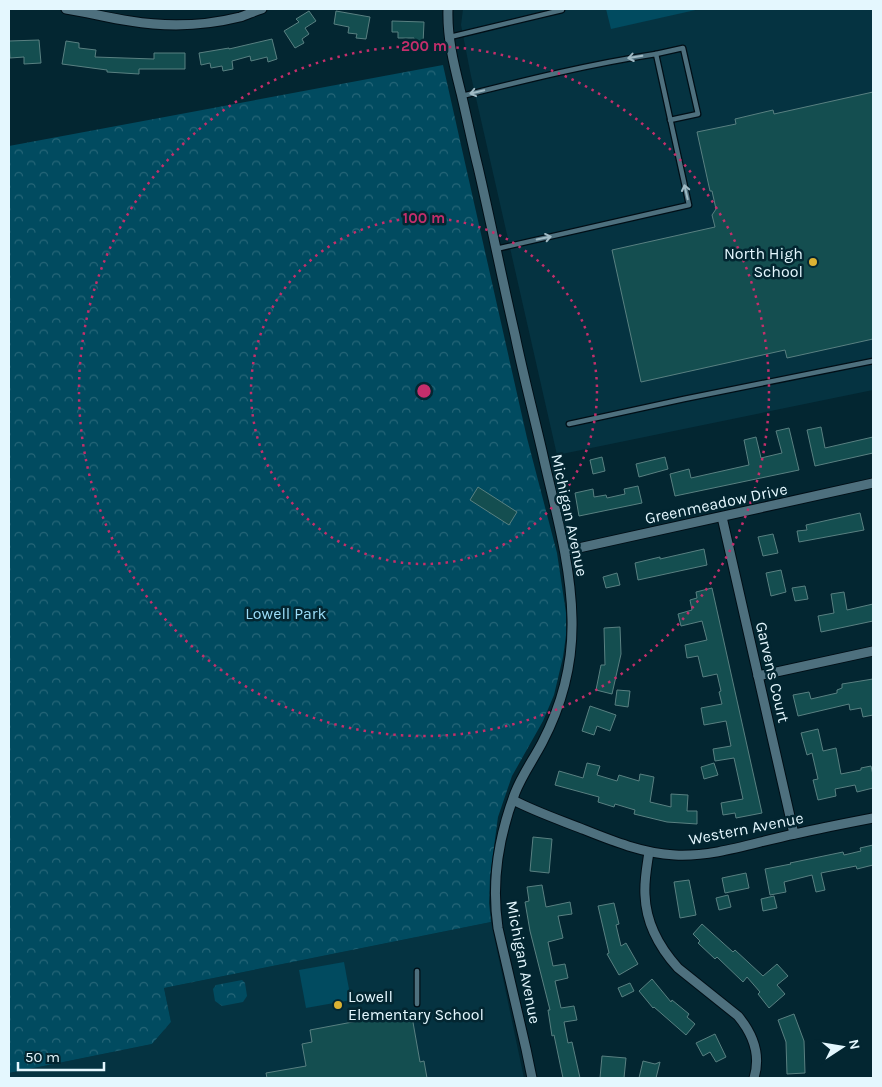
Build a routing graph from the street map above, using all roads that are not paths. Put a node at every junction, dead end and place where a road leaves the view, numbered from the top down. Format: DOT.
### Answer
graph roads {
  1 [pos="66,9"];
  2 [pos="262,9"];
  3 [pos="448,9"];
  4 [pos="562,9"];
  5 [pos="449,37"];
  6 [pos="656,54"];
  7 [pos="461,96"];
  8 [pos="670,120"];
  9 [pos="496,250"];
  10 [pos="873,361"];
  11 [pos="568,424"];
  12 [pos="873,484"];
  13 [pos="722,516"];
  14 [pos="565,551"];
  15 [pos="873,651"];
  16 [pos="758,676"];
  17 [pos="512,800"];
  18 [pos="873,818"];
  19 [pos="794,834"];
  20 [pos="649,852"];
  21 [pos="417,971"];
  22 [pos="417,1004"];
  23 [pos="532,1078"];
  24 [pos="754,1078"];
  1 -- 2 [label="street"];
  3 -- 5 [label="street, Michigan Avenue"];
  4 -- 5 [label="lane"];
  5 -- 7 [label="street, Michigan Avenue"];
  6 -- 7 [label="lane, one-way"];
  6 -- 8 [label="lane"];
  6 -- 8 [label="lane"];
  7 -- 9 [label="street, Michigan Avenue"];
  9 -- 8 [label="lane, one-way"];
  9 -- 14 [label="street, Michigan Avenue"];
  10 -- 11 [label="lane"];
  12 -- 13 [label="street, Greenmeadow Drive"];
  13 -- 14 [label="street, Greenmeadow Drive"];
  13 -- 16 [label="street, Garvens Court"];
  14 -- 17 [label="street, Michigan Avenue"];
  15 -- 16 [label="street"];
  16 -- 19 [label="street, Garvens Court"];
  17 -- 20 [label="street, Western Avenue"];
  17 -- 23 [label="street, Michigan Avenue"];
  18 -- 19 [label="street, Western Avenue"];
  19 -- 20 [label="street, Western Avenue"];
  20 -- 24 [label="street"];
  21 -- 22 [label="lane"];
}
